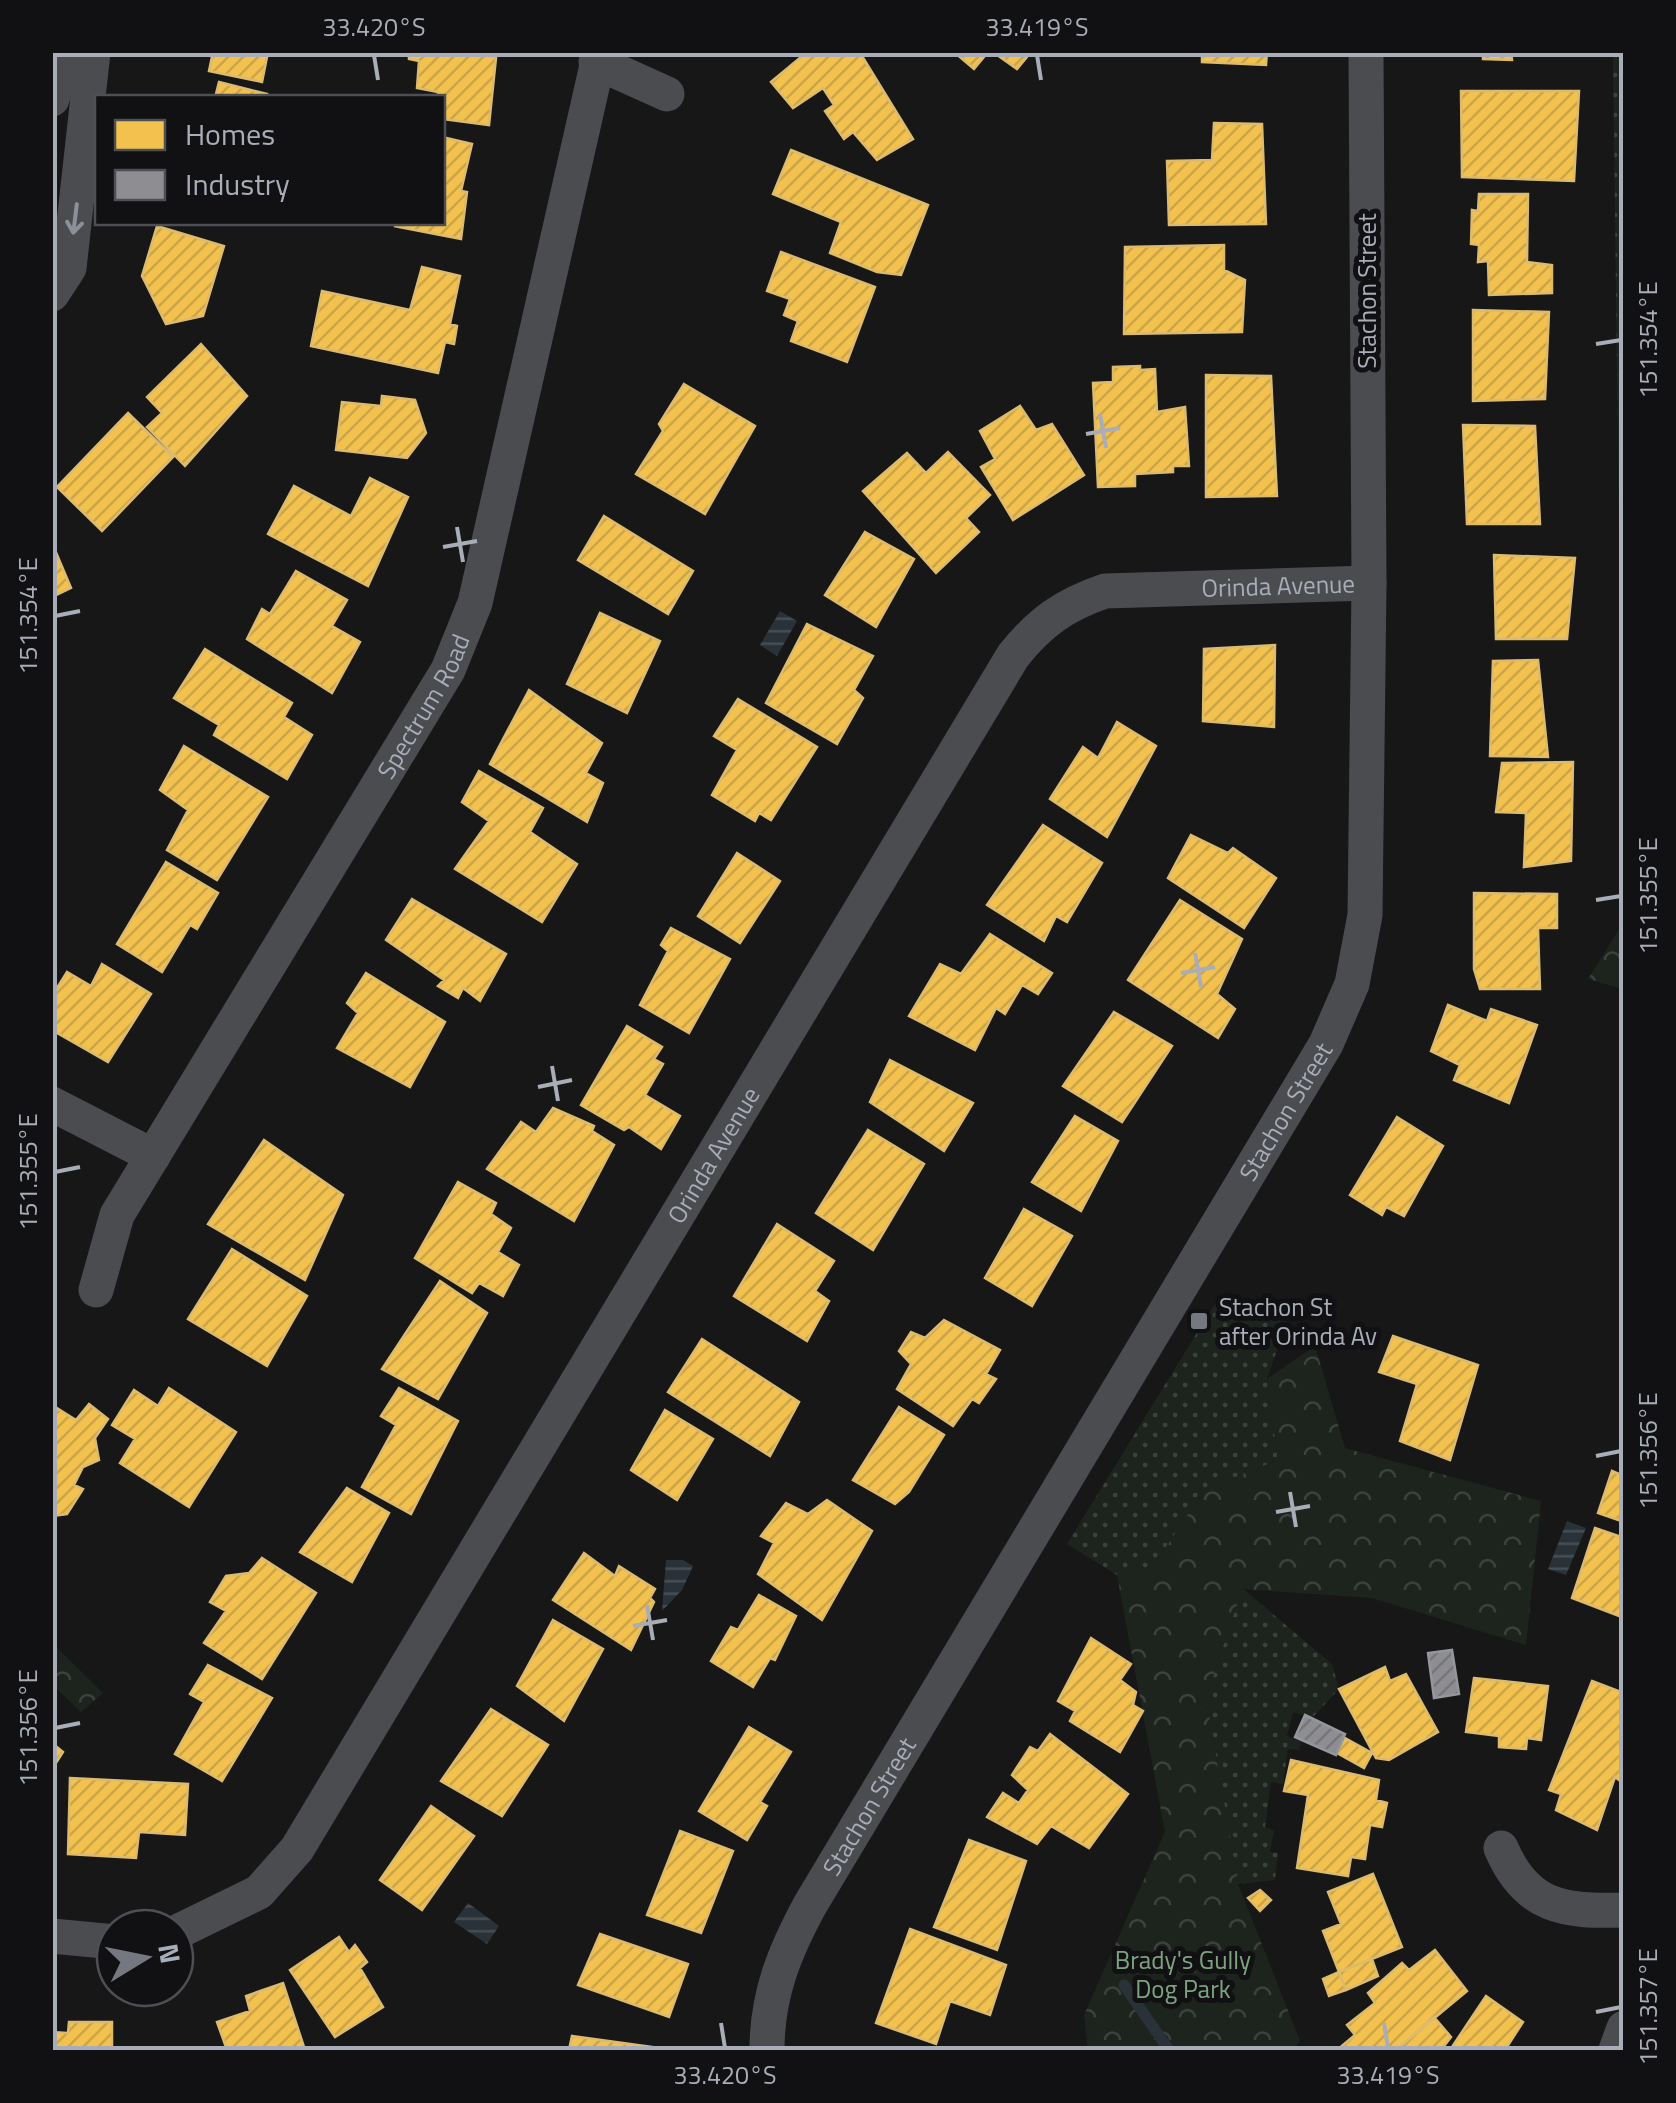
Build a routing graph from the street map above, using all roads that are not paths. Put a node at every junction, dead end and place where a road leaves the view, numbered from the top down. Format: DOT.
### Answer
graph roads {
  1 [pos="65,52"];
  2 [pos="93,52"];
  3 [pos="1366,52"];
  4 [pos="598,57"];
  5 [pos="667,94"];
  6 [pos="52,99"];
  7 [pos="52,294"];
  8 [pos="1369,583"];
  9 [pos="52,1104"];
  10 [pos="153,1156"];
  11 [pos="96,1290"];
  12 [pos="1501,1848"];
  13 [pos="1624,1910"];
  14 [pos="195,1923"];
  15 [pos="52,1936"];
  16 [pos="95,1940"];
  17 [pos="1624,2028"];
  18 [pos="766,2050"];
  19 [pos="1616,2050"];
  1 -- 6 [label="street"];
  2 -- 7 [label="street, one-way"];
  3 -- 8 [label="street, Stachon Street"];
  4 -- 5 [label="street, Spectrum Road"];
  4 -- 10 [label="street, Spectrum Road"];
  8 -- 14 [label="street, Orinda Avenue"];
  8 -- 18 [label="street, Stachon Street"];
  9 -- 10 [label="street"];
  10 -- 11 [label="street, Spectrum Road"];
  12 -- 13 [label="street"];
  15 -- 16 [label="street"];
  17 -- 19 [label="street"];
}
